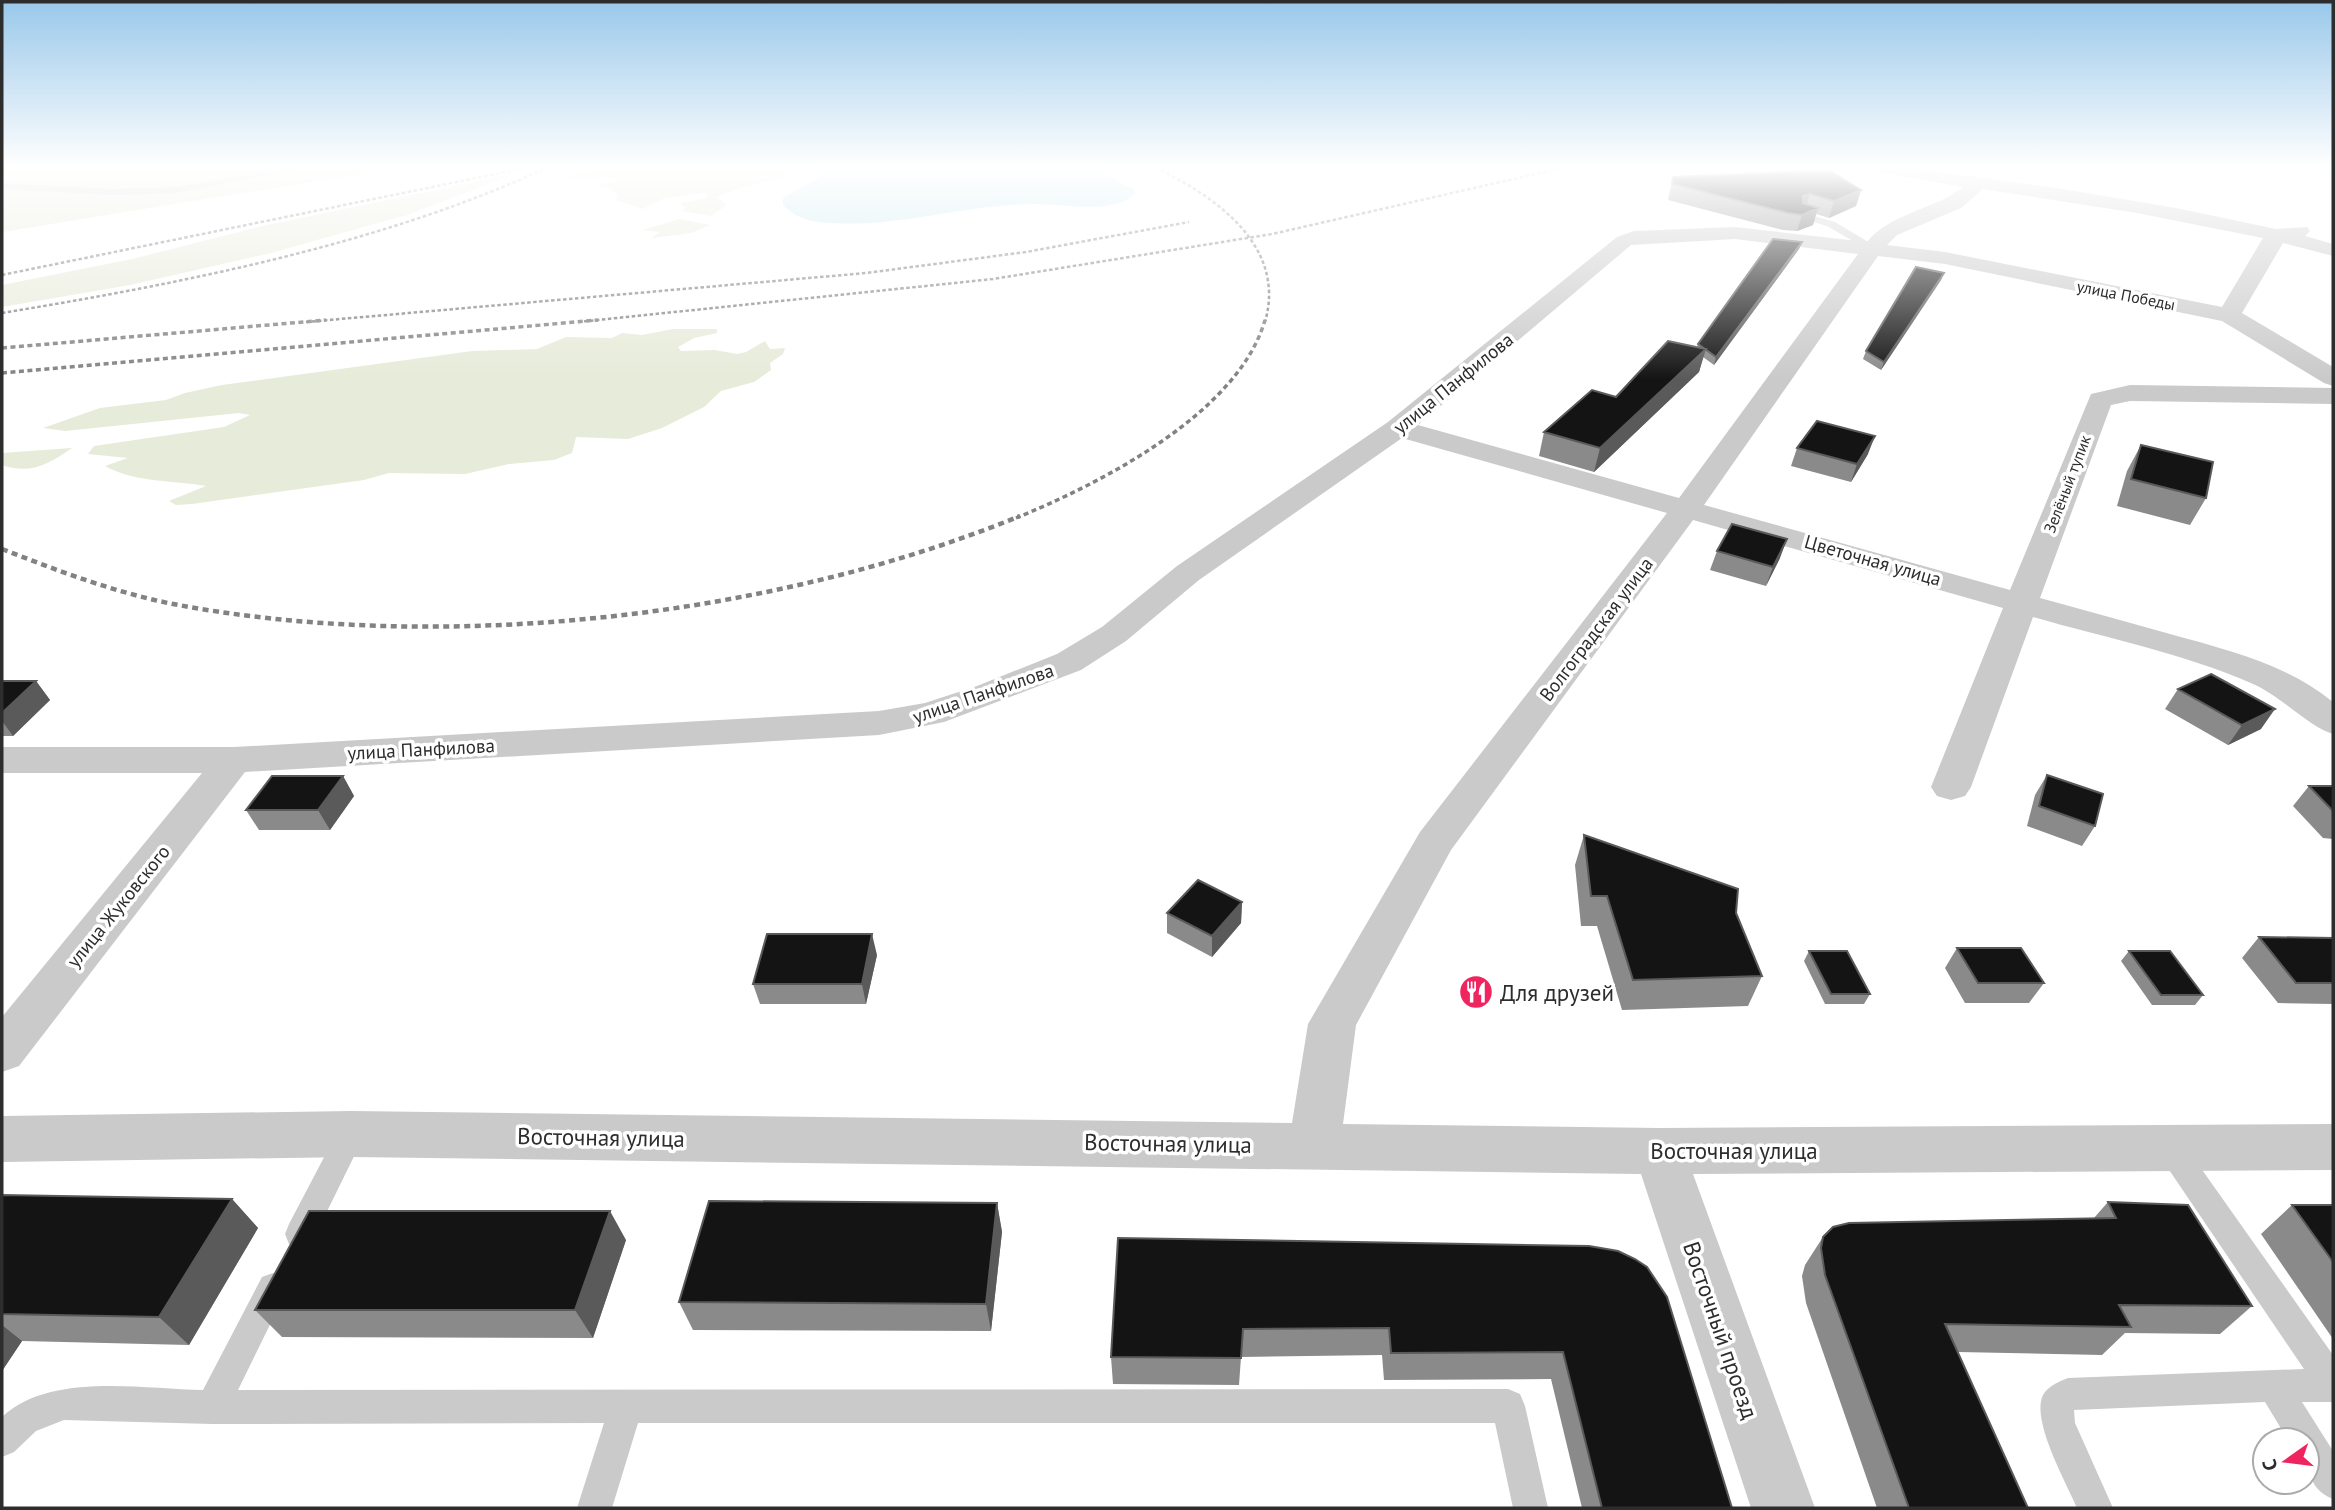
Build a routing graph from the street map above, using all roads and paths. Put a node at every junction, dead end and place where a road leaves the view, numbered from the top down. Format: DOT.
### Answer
graph roads {
  1 [pos="1639,238"];
  2 [pos="1836,238"];
  3 [pos="1856,238"];
  4 [pos="1883,238"];
  5 [pos="2276,238"];
  6 [pos="2295,238"];
  7 [pos="1874,249"];
  8 [pos="2333,250"];
  9 [pos="2229,315"];
  10 [pos="2333,378"];
  11 [pos="2333,396"];
  12 [pos="1398,428"];
  13 [pos="1687,508"];
  14 [pos="2021,601"];
  15 [pos="2333,722"];
  16 [pos="2,760"];
  17 [pos="234,760"];
  18 [pos="1951,787"];
  19 [pos="2,1052"];
  20 [pos="351,1134"];
  21 [pos="2,1139"];
  22 [pos="1315,1144"];
  23 [pos="2333,1147"];
  24 [pos="2170,1148"];
  25 [pos="1659,1151"];
  26 [pos="2333,1384"];
  27 [pos="2273,1385"];
  28 [pos="626,1407"];
  29 [pos="212,1408"];
  30 [pos="2298,1426"];
  31 [pos="2,1440"];
  32 [pos="2321,1463"];
  33 [pos="2333,1482"];
  34 [pos="595,1508"];
  35 [pos="1530,1508"];
  36 [pos="1783,1508"];
  37 [pos="2095,1508"];
  1 -- 12 [label="street, улица Панфилова"];
  2 -- 7 [label="street, улица Победы"];
  3 -- 7 [label="lane"];
  4 -- 7 [label="street, Волгоградская улица"];
  5 -- 9 [label="street"];
  6 -- 8 [label="street"];
  7 -- 9 [label="street, улица Победы"];
  7 -- 13 [label="street, Волгоградская улица"];
  9 -- 10 [label="street, улица Победы"];
  11 -- 14 [label="street, Зелёный тупик"];
  12 -- 13 [label="street, Цветочная улица"];
  12 -- 17 [label="street, улица Панфилова"];
  13 -- 14 [label="street, Цветочная улица"];
  13 -- 22 [label="street, Волгоградская улица"];
  14 -- 15 [label="street, Цветочная улица"];
  14 -- 18 [label="street, Зелёный тупик"];
  16 -- 17 [label="street, улица Панфилова"];
  17 -- 19 [label="street, улица Жуковского"];
  20 -- 21 [label="street, Восточная улица"];
  20 -- 22 [label="street, Восточная улица"];
  20 -- 29 [label="lane"];
  22 -- 25 [label="street, Восточная улица"];
  23 -- 24 [label="street, Восточная улица"];
  24 -- 25 [label="street, Восточная улица"];
  24 -- 26 [label="lane"];
  25 -- 36 [label="street, Восточный проезд"];
  26 -- 27 [label="lane"];
  27 -- 30 [label="lane"];
  27 -- 37 [label="lane"];
  28 -- 29 [label="lane"];
  28 -- 34 [label="lane"];
  28 -- 35 [label="lane"];
  29 -- 31 [label="lane"];
  32 -- 33 [label="lane"];
}
